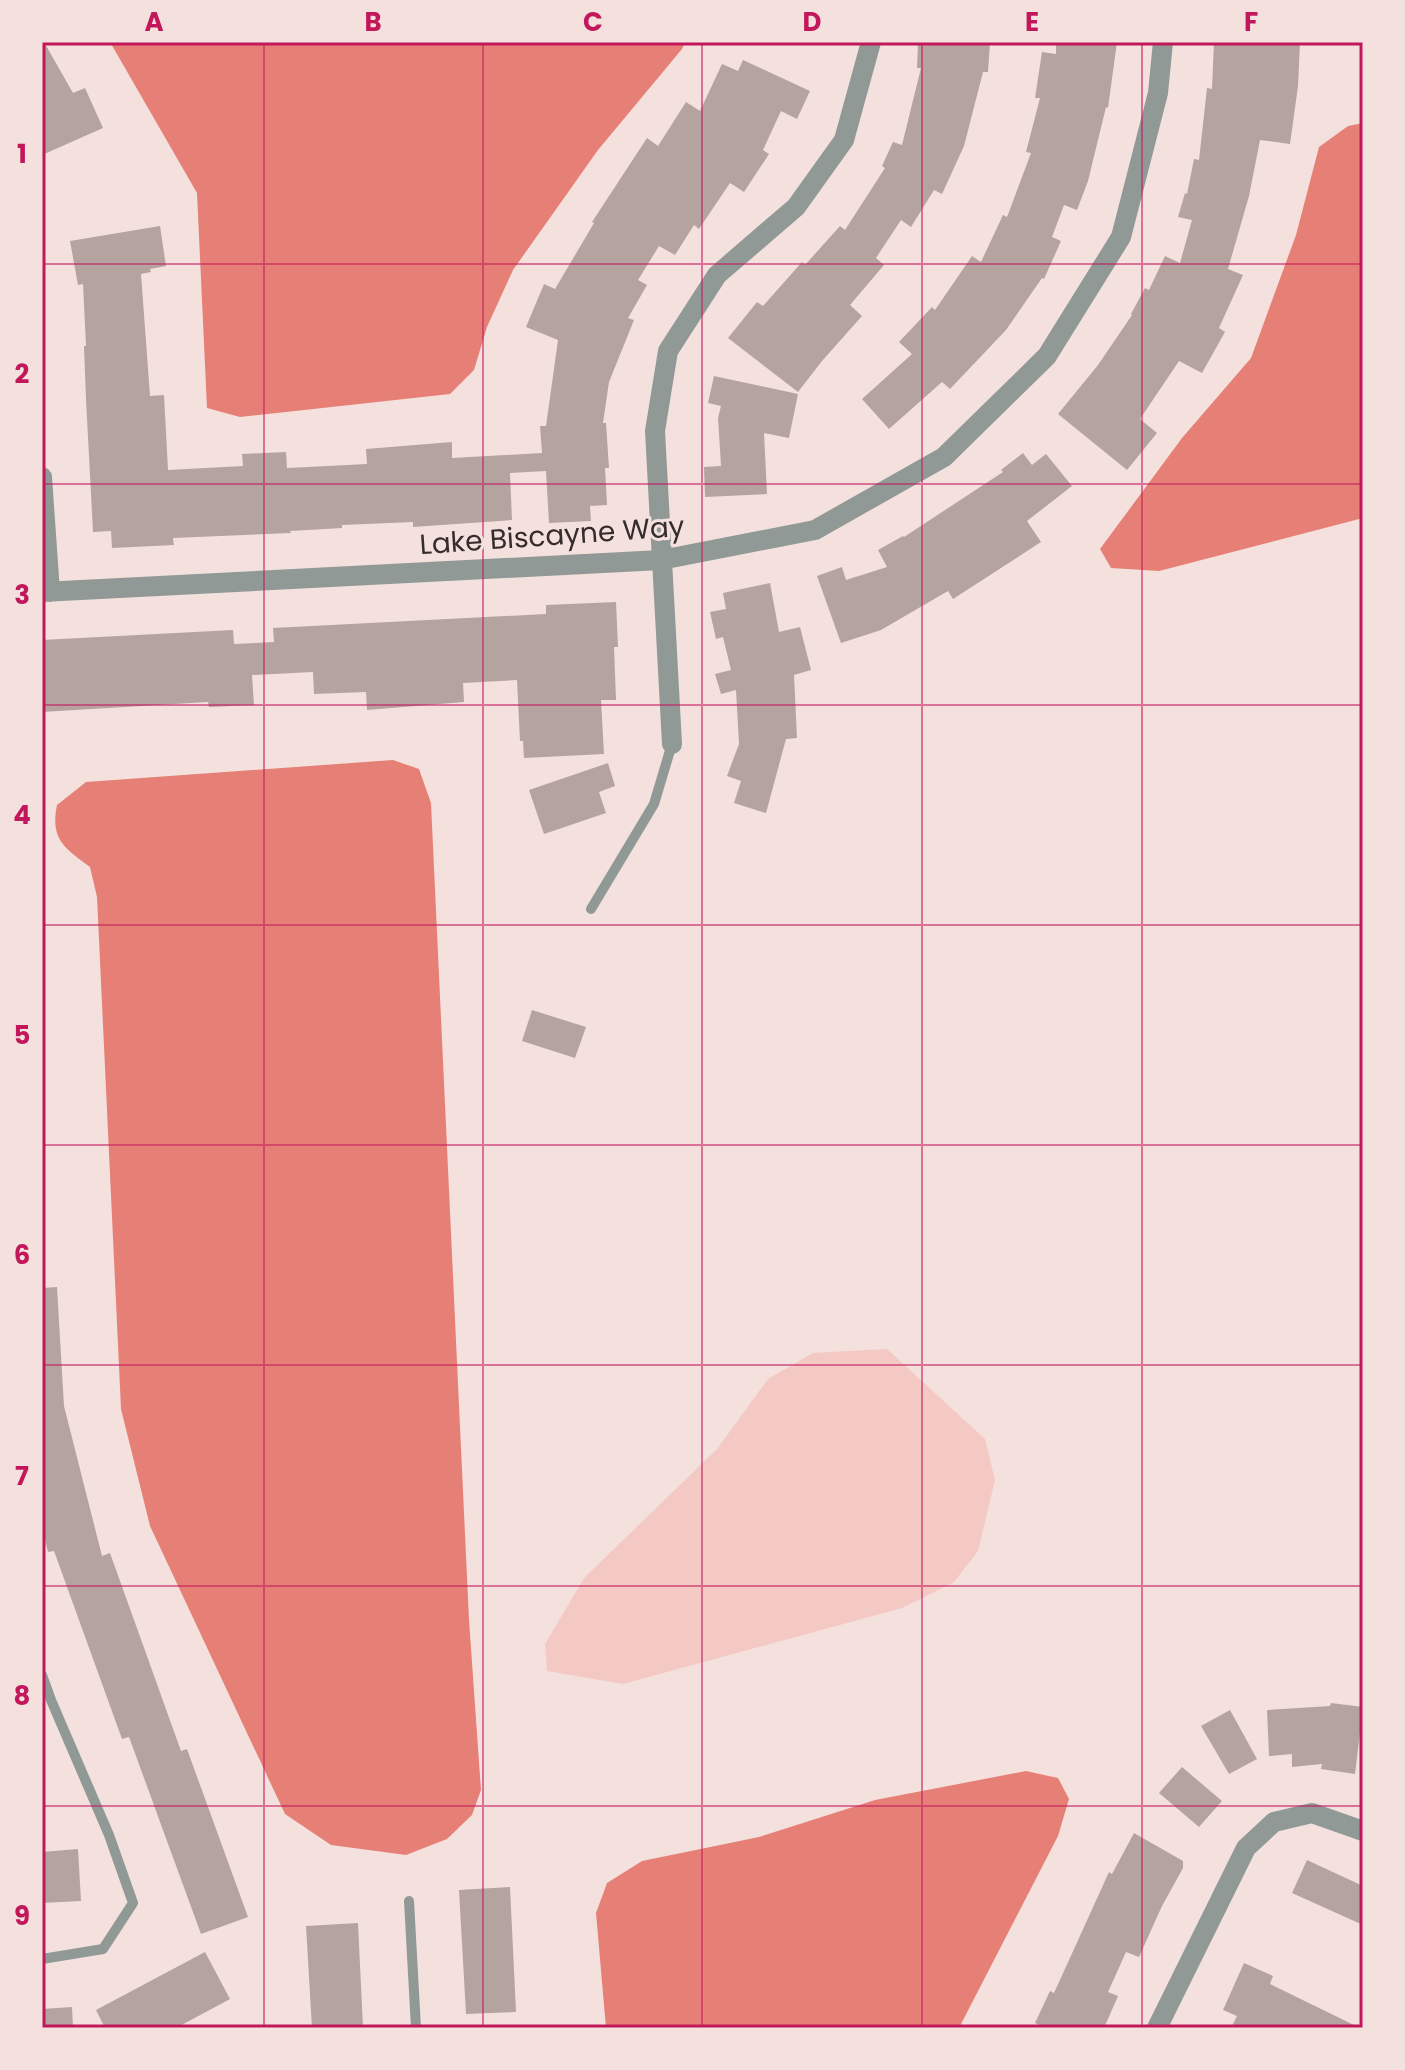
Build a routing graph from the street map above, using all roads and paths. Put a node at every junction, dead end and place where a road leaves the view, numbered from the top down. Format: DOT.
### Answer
graph roads {
  1 [pos="871,42"];
  2 [pos="1163,42"];
  3 [pos="42,477"];
  4 [pos="661,560"];
  5 [pos="46,592"];
  6 [pos="672,744"];
  7 [pos="591,909"];
  8 [pos="42,1675"];
  9 [pos="46,1701"];
  10 [pos="1363,1831"];
  11 [pos="409,1901"];
  12 [pos="42,1959"];
  13 [pos="416,2028"];
  14 [pos="1157,2028"];
  1 -- 4 [label="street"];
  2 -- 4 [label="street, Lake Biscayne Way"];
  3 -- 5 [label="street"];
  4 -- 5 [label="street, Lake Biscayne Way"];
  4 -- 6 [label="street"];
  6 -- 7 [label="lane"];
  8 -- 9 [label="lane"];
  9 -- 12 [label="lane"];
  10 -- 14 [label="street"];
  11 -- 13 [label="lane"];
}
